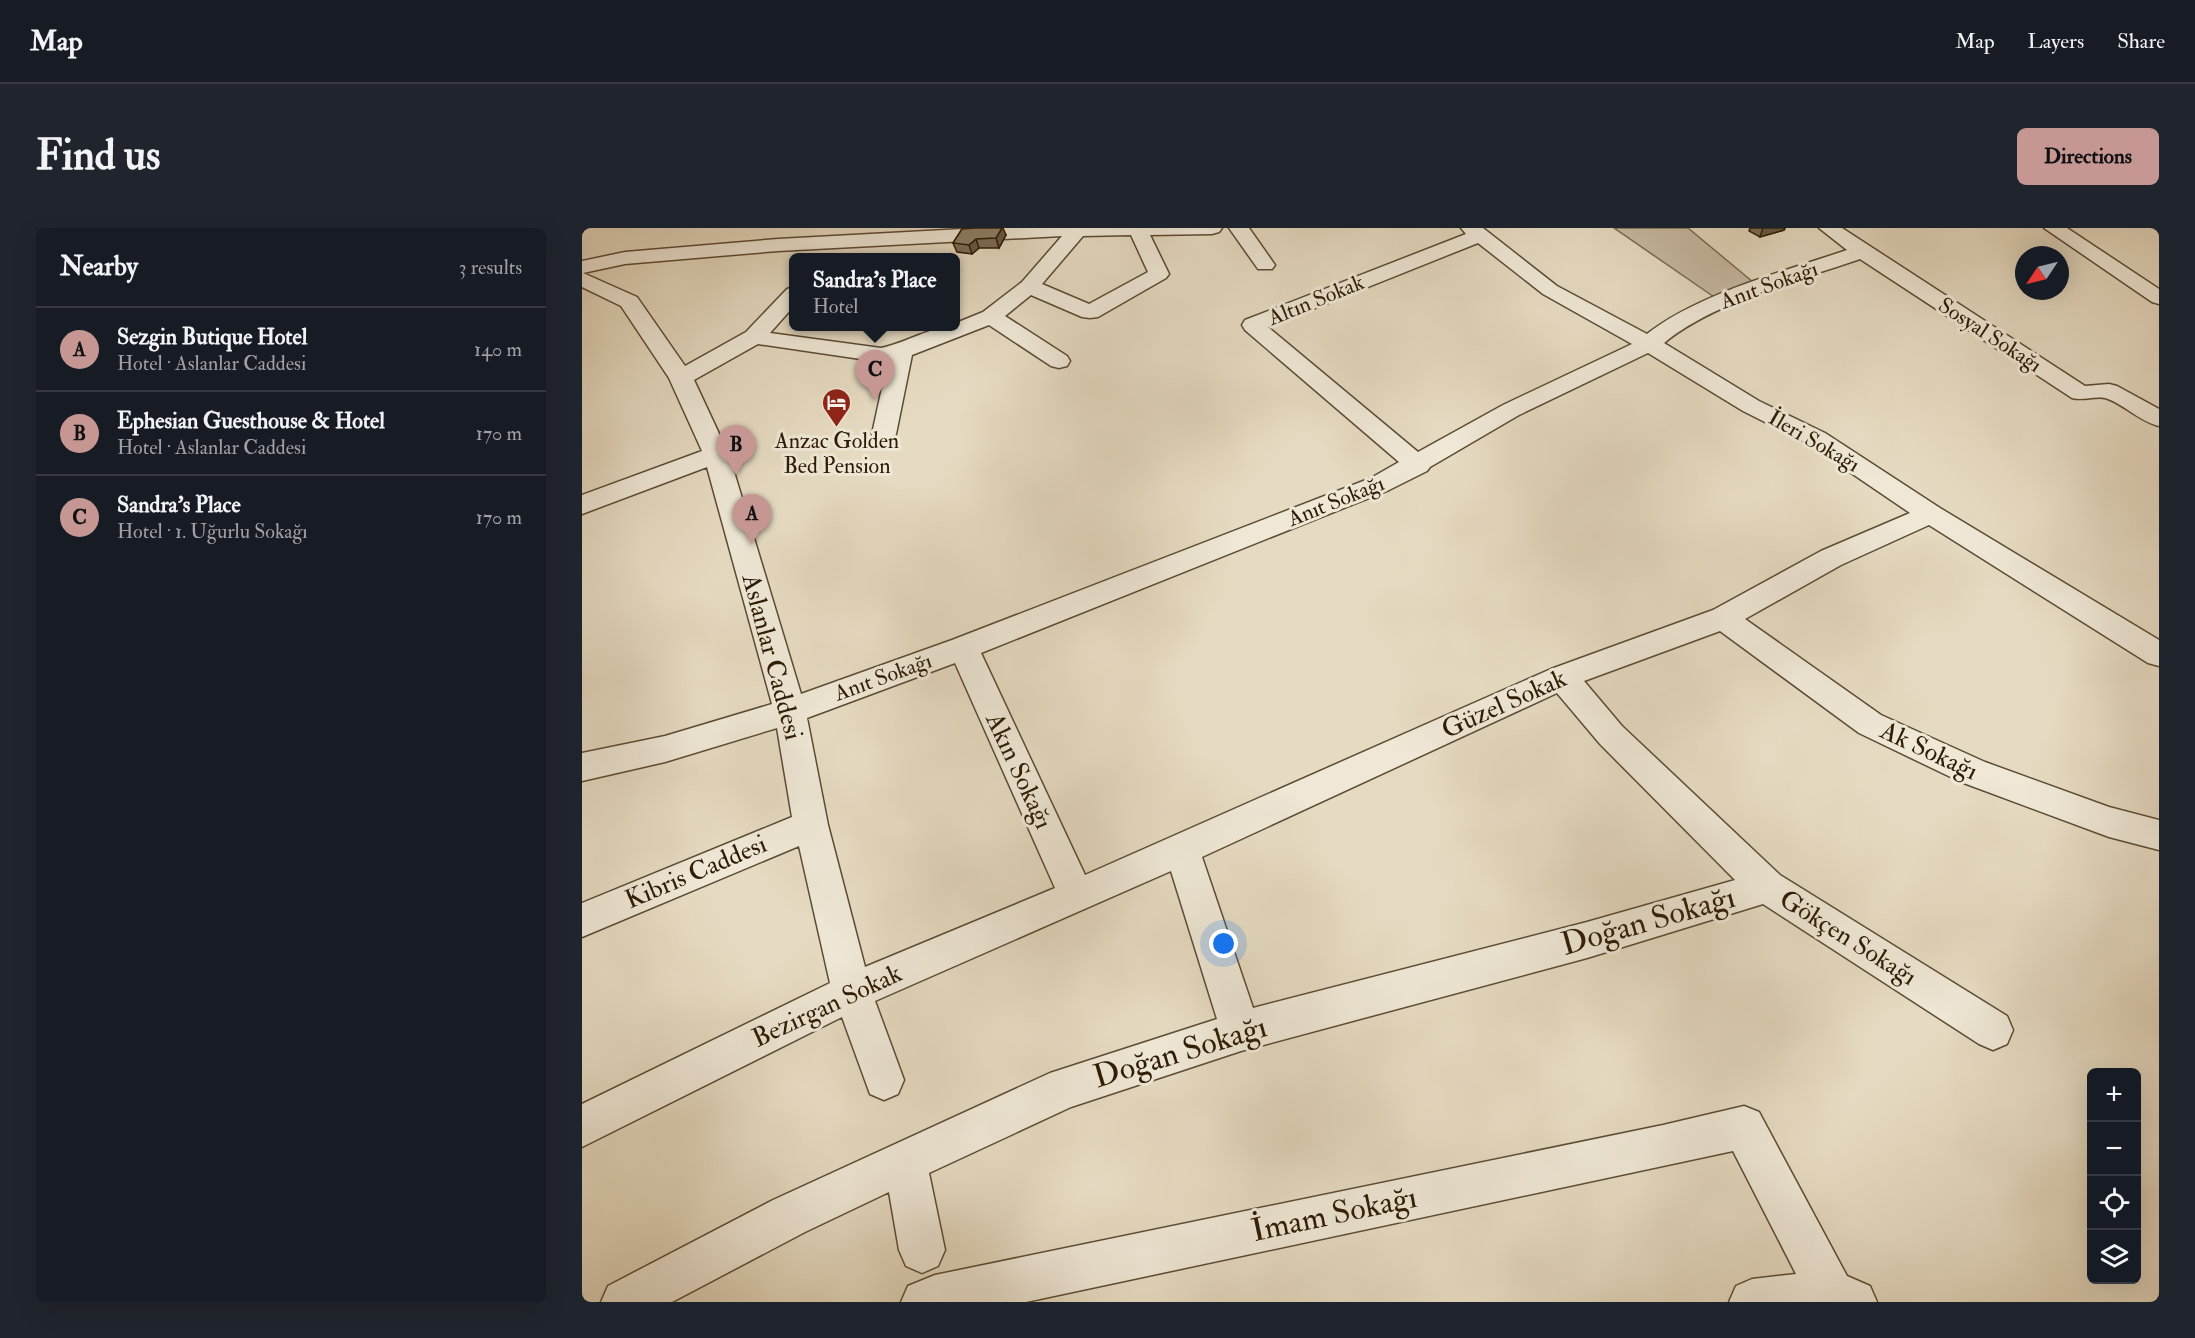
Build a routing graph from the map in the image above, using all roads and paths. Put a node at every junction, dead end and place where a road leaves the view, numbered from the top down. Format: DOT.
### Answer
graph roads {
  1 [pos="790,228"];
  2 [pos="1212,228"];
  3 [pos="1239,228"];
  4 [pos="1829,228"];
  5 [pos="2054,228"];
  6 [pos="1036,230"];
  7 [pos="1138,230"];
  8 [pos="1476,231"];
  9 [pos="1076,232"];
  10 [pos="680,237"];
  11 [pos="778,245"];
  12 [pos="829,250"];
  13 [pos="1862,252"];
  14 [pos="663,255"];
  15 [pos="1265,265"];
  16 [pos="582,267"];
  17 [pos="582,279"];
  18 [pos="1029,285"];
  19 [pos="789,298"];
  20 [pos="2159,298"];
  21 [pos="991,317"];
  22 [pos="960,329"];
  23 [pos="954,331"];
  24 [pos="754,337"];
  25 [pos="1649,344"];
  26 [pos="901,351"];
  27 [pos="1059,362"];
  28 [pos="681,378"];
  29 [pos="2159,419"];
  30 [pos="884,434"];
  31 [pos="716,455"];
  32 [pos="1418,465"];
  33 [pos="582,505"];
  34 [pos="1931,514"];
  35 [pos="1724,618"];
  36 [pos="963,648"];
  37 [pos="2159,655"];
  38 [pos="1562,677"];
  39 [pos="790,711"];
  40 [pos="582,767"];
  41 [pos="811,825"];
  42 [pos="2159,835"];
  43 [pos="1182,850"];
  44 [pos="1767,887"];
  45 [pos="1076,895"];
  46 [pos="582,920"];
  47 [pos="852,992"];
  48 [pos="1993,1030"];
  49 [pos="1241,1031"];
  50 [pos="884,1080"];
  51 [pos="582,1126"];
  52 [pos="905,1162"];
  53 [pos="922,1250"];
  54 [pos="1843,1298"];
  55 [pos="624,1302"];
  56 [pos="924,1302"];
  57 [pos="1752,1302"];
  1 -- 11 [label="street"];
  2 -- 7 [label="street"];
  3 -- 15 [label="street"];
  4 -- 13 [label="street, Sosyal Sokağı"];
  5 -- 20 [label="street"];
  6 -- 9 [label="street"];
  6 -- 12 [label="street"];
  7 -- 9 [label="street"];
  7 -- 18 [label="street"];
  8 -- 25 [label="street, İleri Sokağı"];
  8 -- 32 [label="street, Altın Sokak"];
  9 -- 18 [label="street"];
  10 -- 14 [label="street"];
  11 -- 12 [label="street"];
  11 -- 14 [label="street"];
  13 -- 25 [label="street, Anıt Sokağı"];
  13 -- 29 [label="street, Sosyal Sokağı"];
  14 -- 16 [label="street"];
  17 -- 28 [label="street, Aslanlar Caddesi"];
  18 -- 21 [label="street"];
  19 -- 24 [label="street"];
  21 -- 22 [label="street"];
  21 -- 27 [label="street"];
  23 -- 26 [label="street"];
  24 -- 26 [label="street"];
  24 -- 28 [label="street"];
  25 -- 32 [label="street, Anıt Sokağı"];
  25 -- 34 [label="street, İleri Sokağı"];
  26 -- 30 [label="street"];
  28 -- 31 [label="street, Aslanlar Caddesi"];
  31 -- 33 [label="street"];
  31 -- 39 [label="street, Aslanlar Caddesi"];
  32 -- 36 [label="street, Anıt Sokağı"];
  34 -- 35 [label="street, Güzel Sokak"];
  34 -- 37 [label="street, İleri Sokağı"];
  35 -- 38 [label="street, Güzel Sokak"];
  35 -- 42 [label="street, Ak Sokağı"];
  36 -- 39 [label="street, Anıt Sokağı"];
  36 -- 45 [label="street, Akın Sokağı"];
  38 -- 43 [label="street, Güzel Sokak"];
  38 -- 44 [label="street, Gökçen Sokağı"];
  39 -- 40 [label="street, Anıt Sokağı"];
  39 -- 41 [label="street, Aslanlar Caddesi"];
  41 -- 46 [label="street, Kibris Caddesi"];
  41 -- 47 [label="street, Aslanlar Caddesi"];
  43 -- 45 [label="street, Güzel Sokak"];
  43 -- 49 [label="street"];
  44 -- 48 [label="street, Gökçen Sokağı"];
  44 -- 49 [label="street, Doğan Sokağı"];
  45 -- 47 [label="street, Bezirgan Sokak"];
  47 -- 50 [label="street, Aslanlar Caddesi"];
  47 -- 51 [label="street, Bezirgan Sokak"];
  49 -- 52 [label="street, Doğan Sokağı"];
  52 -- 53 [label="street"];
  52 -- 55 [label="street, Doğan Sokağı"];
  54 -- 56 [label="street, İmam Sokağı"];
  54 -- 57 [label="street"];
}
